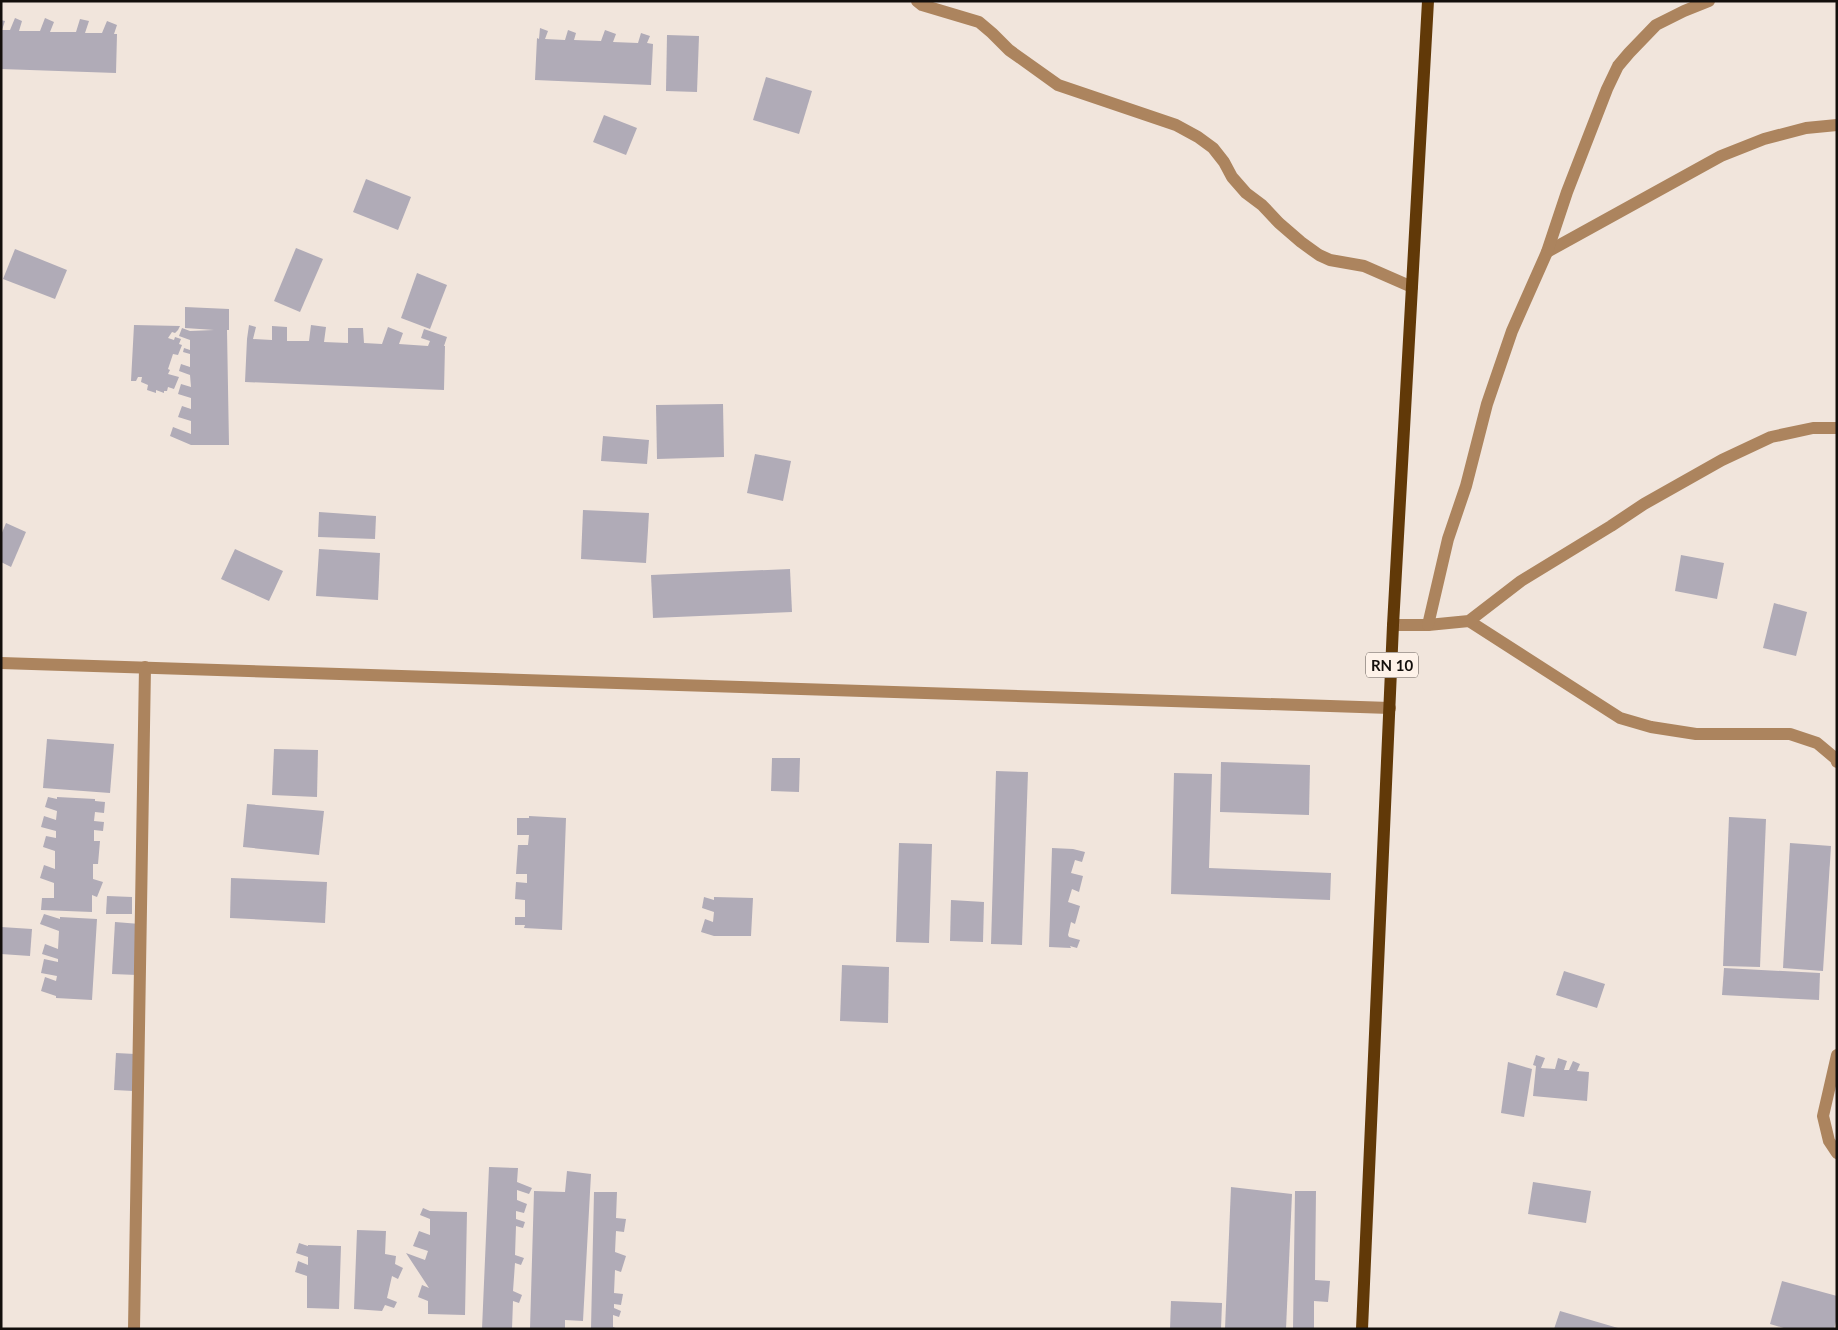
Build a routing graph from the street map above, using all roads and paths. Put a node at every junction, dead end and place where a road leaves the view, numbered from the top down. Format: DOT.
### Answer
graph roads {
  1 [pos="917,1"];
  2 [pos="1428,1"];
  3 [pos="1709,1"];
  4 [pos="1837,125"];
  5 [pos="1547,252"];
  6 [pos="1412,287"];
  7 [pos="1837,428"];
  8 [pos="1469,622"];
  9 [pos="1393,625"];
  10 [pos="1428,626"];
  11 [pos="1,663"];
  12 [pos="145,668"];
  13 [pos="1390,708"];
  14 [pos="1837,762"];
  15 [pos="1837,1055"];
  16 [pos="1837,1153"];
  17 [pos="134,1329"];
  18 [pos="1362,1329"];
  1 -- 6 [label="street"];
  2 -- 6 [label="main road, RN 10"];
  3 -- 5 [label="street"];
  4 -- 5 [label="street"];
  5 -- 10 [label="street"];
  6 -- 9 [label="main road, RN 10"];
  7 -- 8 [label="street"];
  8 -- 10 [label="street"];
  8 -- 14 [label="street"];
  9 -- 10 [label="street"];
  9 -- 13 [label="main road, RN 10"];
  11 -- 12 [label="street"];
  12 -- 13 [label="street"];
  12 -- 17 [label="street"];
  13 -- 18 [label="main road, RN 10"];
  15 -- 16 [label="street"];
}
